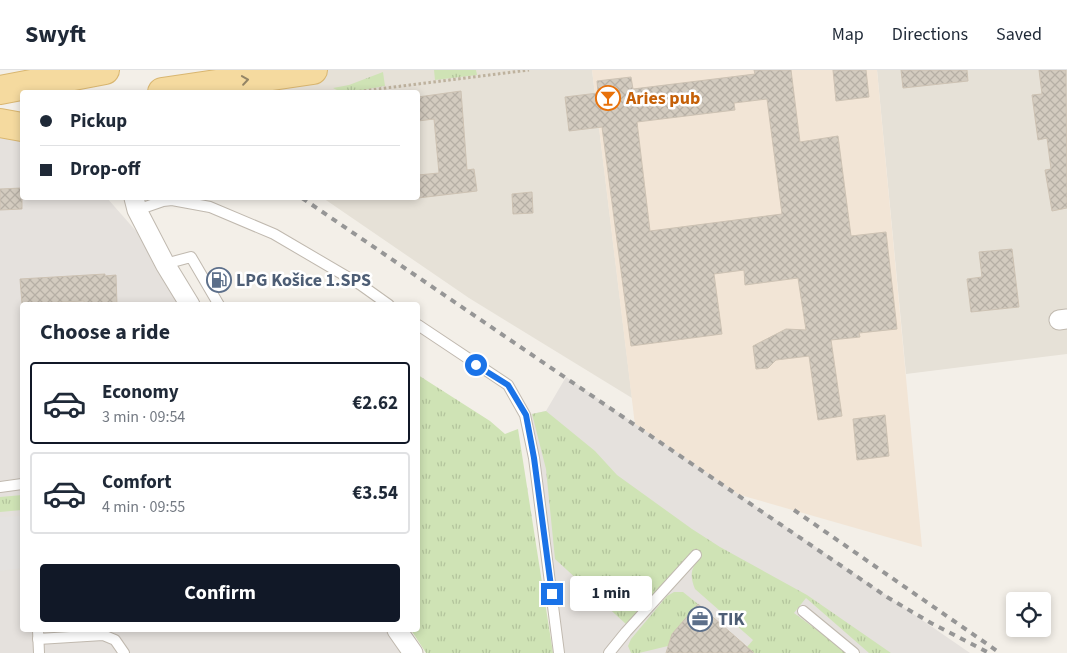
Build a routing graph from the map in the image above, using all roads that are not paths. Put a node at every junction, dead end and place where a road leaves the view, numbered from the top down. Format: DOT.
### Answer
graph roads {
  1 [pos="105,70"];
  2 [pos="313,70"];
  3 [pos="61,80"];
  4 [pos="0,90"];
  5 [pos="196,90"];
  6 [pos="20,114"];
  7 [pos="0,118"];
  8 [pos="0,123"];
  9 [pos="20,127"];
  10 [pos="172,200"];
  11 [pos="172,200"];
  12 [pos="131,202"];
  13 [pos="165,264"];
  14 [pos="188,302"];
  15 [pos="218,302"];
  16 [pos="385,302"];
  17 [pos="420,325"];
  18 [pos="20,484"];
  19 [pos="0,487"];
  20 [pos="696,555"];
  21 [pos="803,611"];
  22 [pos="399,632"];
  23 [pos="38,634"];
  24 [pos="39,653"];
  25 [pos="124,653"];
  26 [pos="412,653"];
  27 [pos="559,653"];
  28 [pos="608,653"];
  29 [pos="854,653"];
  1 -- 3 [label="main road"];
  5 -- 2 [label="main road, one-way"];
  3 -- 4 [label="main road"];
  6 -- 7 [label="main road"];
  8 -- 9 [label="main road"];
  10 -- 16 [label="lane"];
  11 -- 12 [label="lane"];
  12 -- 13 [label="street"];
  13 -- 14 [label="street"];
  13 -- 15 [label="lane"];
  17 -- 27 [label="lane"];
  18 -- 19 [label="lane"];
  20 -- 28 [label="lane"];
  21 -- 29 [label="lane"];
  22 -- 26 [label="street"];
  23 -- 24 [label="lane"];
  23 -- 25 [label="lane"];
}
